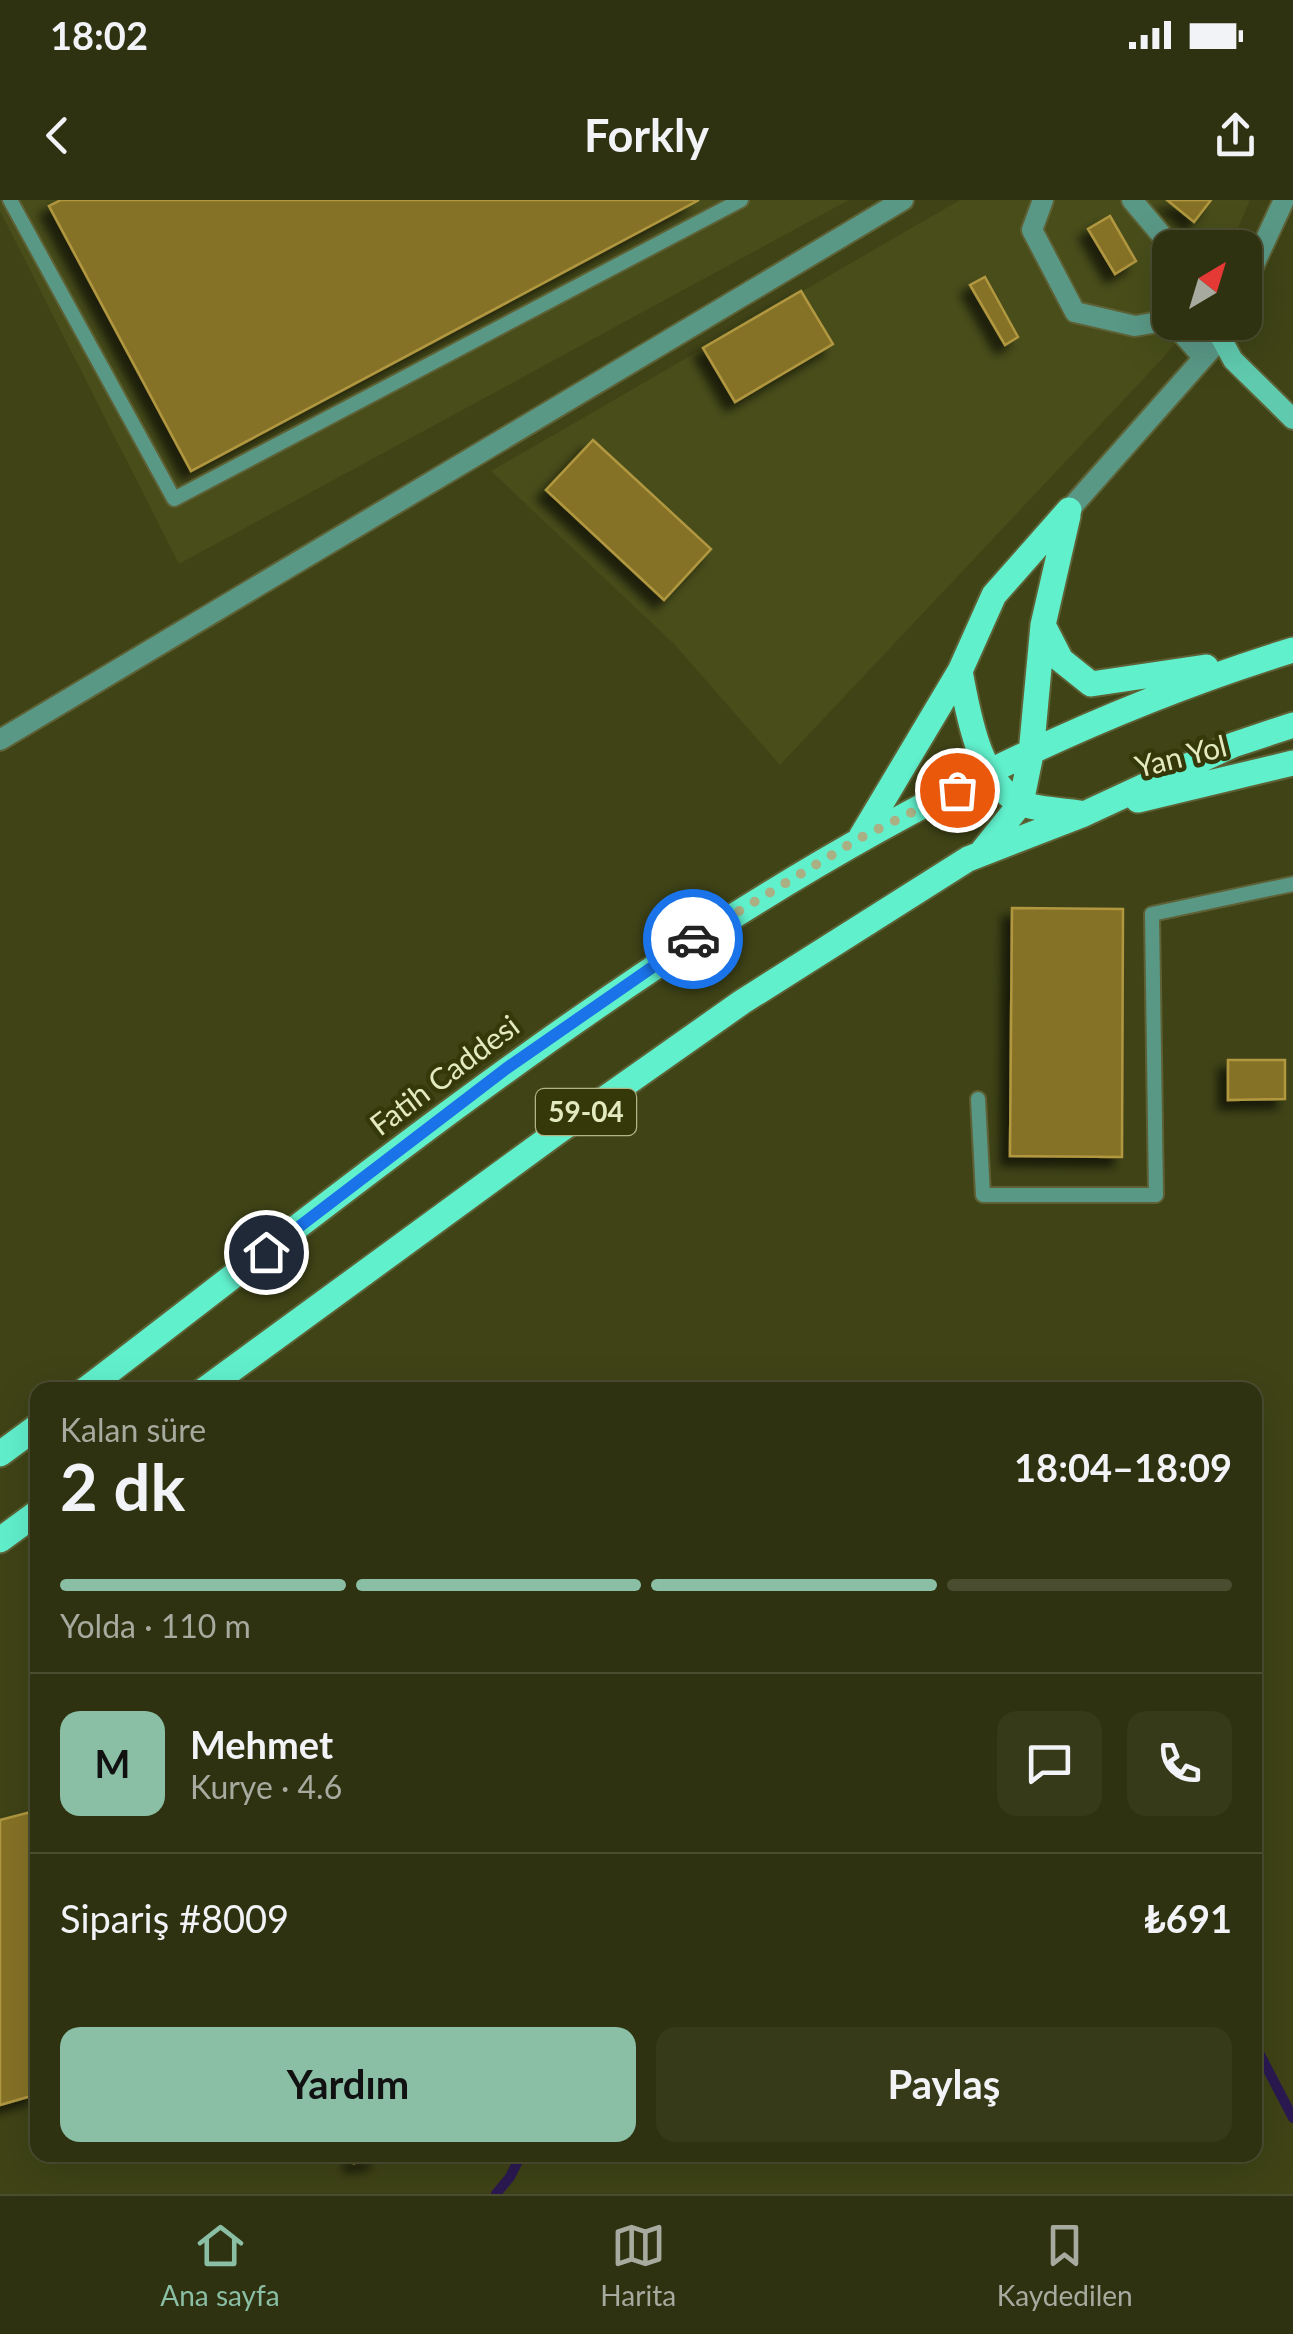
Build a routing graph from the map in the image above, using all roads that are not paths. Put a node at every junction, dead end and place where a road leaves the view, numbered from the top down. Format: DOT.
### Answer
graph roads {
  1 [pos="10,200"];
  2 [pos="741,200"];
  3 [pos="903,200"];
  4 [pos="1043,200"];
  5 [pos="1132,200"];
  6 [pos="1284,200"];
  7 [pos="1157,230"];
  8 [pos="1262,247"];
  9 [pos="1152,323"];
  10 [pos="1189,340"];
  11 [pos="1216,340"];
  12 [pos="1227,340"];
  13 [pos="1203,357"];
  14 [pos="1293,419"];
  15 [pos="1070,510"];
  16 [pos="1043,624"];
  17 [pos="1282,654"];
  18 [pos="960,671"];
  19 [pos="1293,725"];
  20 [pos="0,740"];
  21 [pos="1031,754"];
  22 [pos="1293,763"];
  23 [pos="990,774"];
  24 [pos="1021,803"];
  25 [pos="1084,814"];
  26 [pos="860,838"];
  27 [pos="981,853"];
  28 [pos="1293,884"];
  29 [pos="978,1099"];
  30 [pos="95,1382"];
  31 [pos="215,1382"];
  32 [pos="30,1432"];
  33 [pos="0,1454"];
  34 [pos="30,1518"];
  35 [pos="0,1540"];
  1 -- 2 [label="lane"];
  3 -- 20 [label="street"];
  4 -- 9 [label="street"];
  5 -- 7 [label="street"];
  6 -- 8 [label="street"];
  10 -- 13 [label="street"];
  11 -- 13 [label="street"];
  12 -- 14 [label="main road"];
  13 -- 15 [label="street"];
  15 -- 16 [label="main road"];
  15 -- 18 [label="main road"];
  16 -- 17 [label="main road"];
  16 -- 21 [label="main road"];
  17 -- 21 [label="main road, 59-04"];
  18 -- 23 [label="main road"];
  18 -- 26 [label="main road"];
  19 -- 25 [label="main road, 59-04"];
  21 -- 23 [label="main road, 59-04"];
  21 -- 24 [label="main road"];
  22 -- 25 [label="main road, Yan Yol"];
  23 -- 24 [label="main road"];
  23 -- 26 [label="main road, 59-04"];
  24 -- 25 [label="main road"];
  24 -- 27 [label="main road"];
  25 -- 27 [label="main road, 59-04"];
  26 -- 30 [label="main road, Fatih Caddesi / 59-04"];
  27 -- 31 [label="main road, 59-04"];
  28 -- 29 [label="lane"];
  32 -- 33 [label="main road"];
  34 -- 35 [label="main road"];
}
